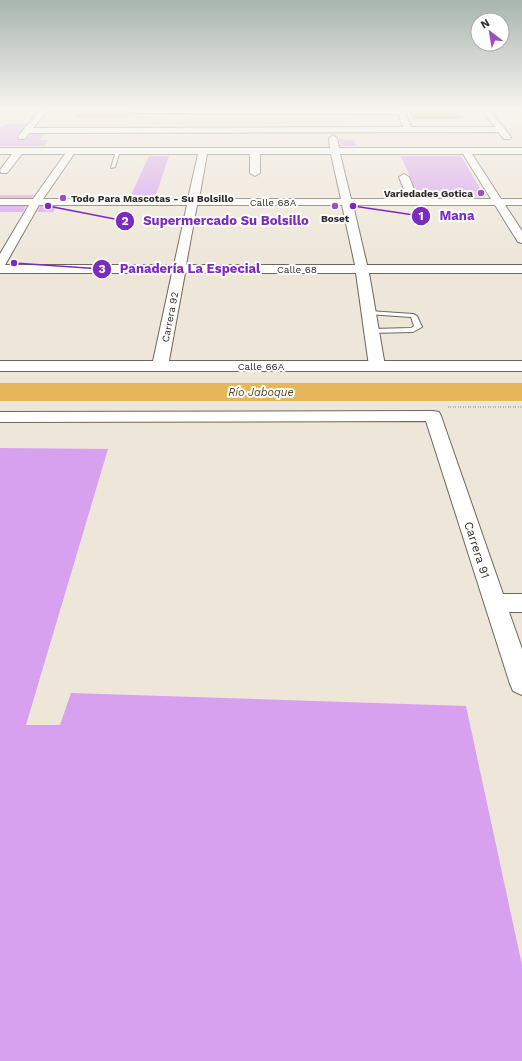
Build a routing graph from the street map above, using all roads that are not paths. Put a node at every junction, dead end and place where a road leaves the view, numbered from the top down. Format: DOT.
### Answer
graph roads {
  1 [pos="11,159"];
  2 [pos="66,159"];
  3 [pos="116,159"];
  4 [pos="201,159"];
  5 [pos="255,159"];
  6 [pos="336,159"];
  7 [pos="471,159"];
  8 [pos="113,167"];
  9 [pos="4,171"];
  10 [pos="255,173"];
  11 [pos="404,177"];
  12 [pos="0,202"];
  13 [pos="36,202"];
  14 [pos="192,202"];
  15 [pos="346,202"];
  16 [pos="414,202"];
  17 [pos="498,202"];
  18 [pos="522,202"];
  19 [pos="522,240"];
  20 [pos="0,264"];
  21 [pos="179,269"];
  22 [pos="362,269"];
  23 [pos="522,269"];
  24 [pos="0,270"];
  25 [pos="369,313"];
  26 [pos="372,331"];
  27 [pos="0,366"];
  28 [pos="160,366"];
  29 [pos="377,366"];
  30 [pos="522,366"];
  31 [pos="0,417"];
  32 [pos="495,603"];
  33 [pos="522,603"];
  34 [pos="522,684"];
  1 -- 9 [label="street"];
  2 -- 13 [label="street"];
  3 -- 8 [label="lane"];
  4 -- 14 [label="street, Carrera 92"];
  5 -- 10 [label="street"];
  6 -- 15 [label="street"];
  7 -- 17 [label="street"];
  11 -- 16 [label="street"];
  12 -- 13 [label="street, Calle 68A"];
  13 -- 14 [label="street, Calle 68A"];
  13 -- 20 [label="street"];
  14 -- 15 [label="street, Calle 68A"];
  14 -- 21 [label="street, Carrera 92"];
  15 -- 16 [label="street, Calle 68A"];
  15 -- 22 [label="street"];
  16 -- 17 [label="street, Calle 68A"];
  17 -- 18 [label="street, Calle 68A"];
  17 -- 19 [label="street"];
  21 -- 22 [label="street, Calle 68"];
  21 -- 24 [label="street, Calle 68"];
  21 -- 28 [label="street, Carrera 92"];
  22 -- 23 [label="street, Calle 68"];
  22 -- 25 [label="street"];
  25 -- 26 [label="street"];
  25 -- 26 [label="lane"];
  26 -- 29 [label="street"];
  27 -- 28 [label="street, Calle 66A"];
  28 -- 29 [label="street, Calle 66A"];
  29 -- 30 [label="street, Calle 66A"];
  31 -- 32 [label="street, Carrera 91"];
  32 -- 33 [label="street"];
  32 -- 34 [label="street, Carrera 91"];
}
